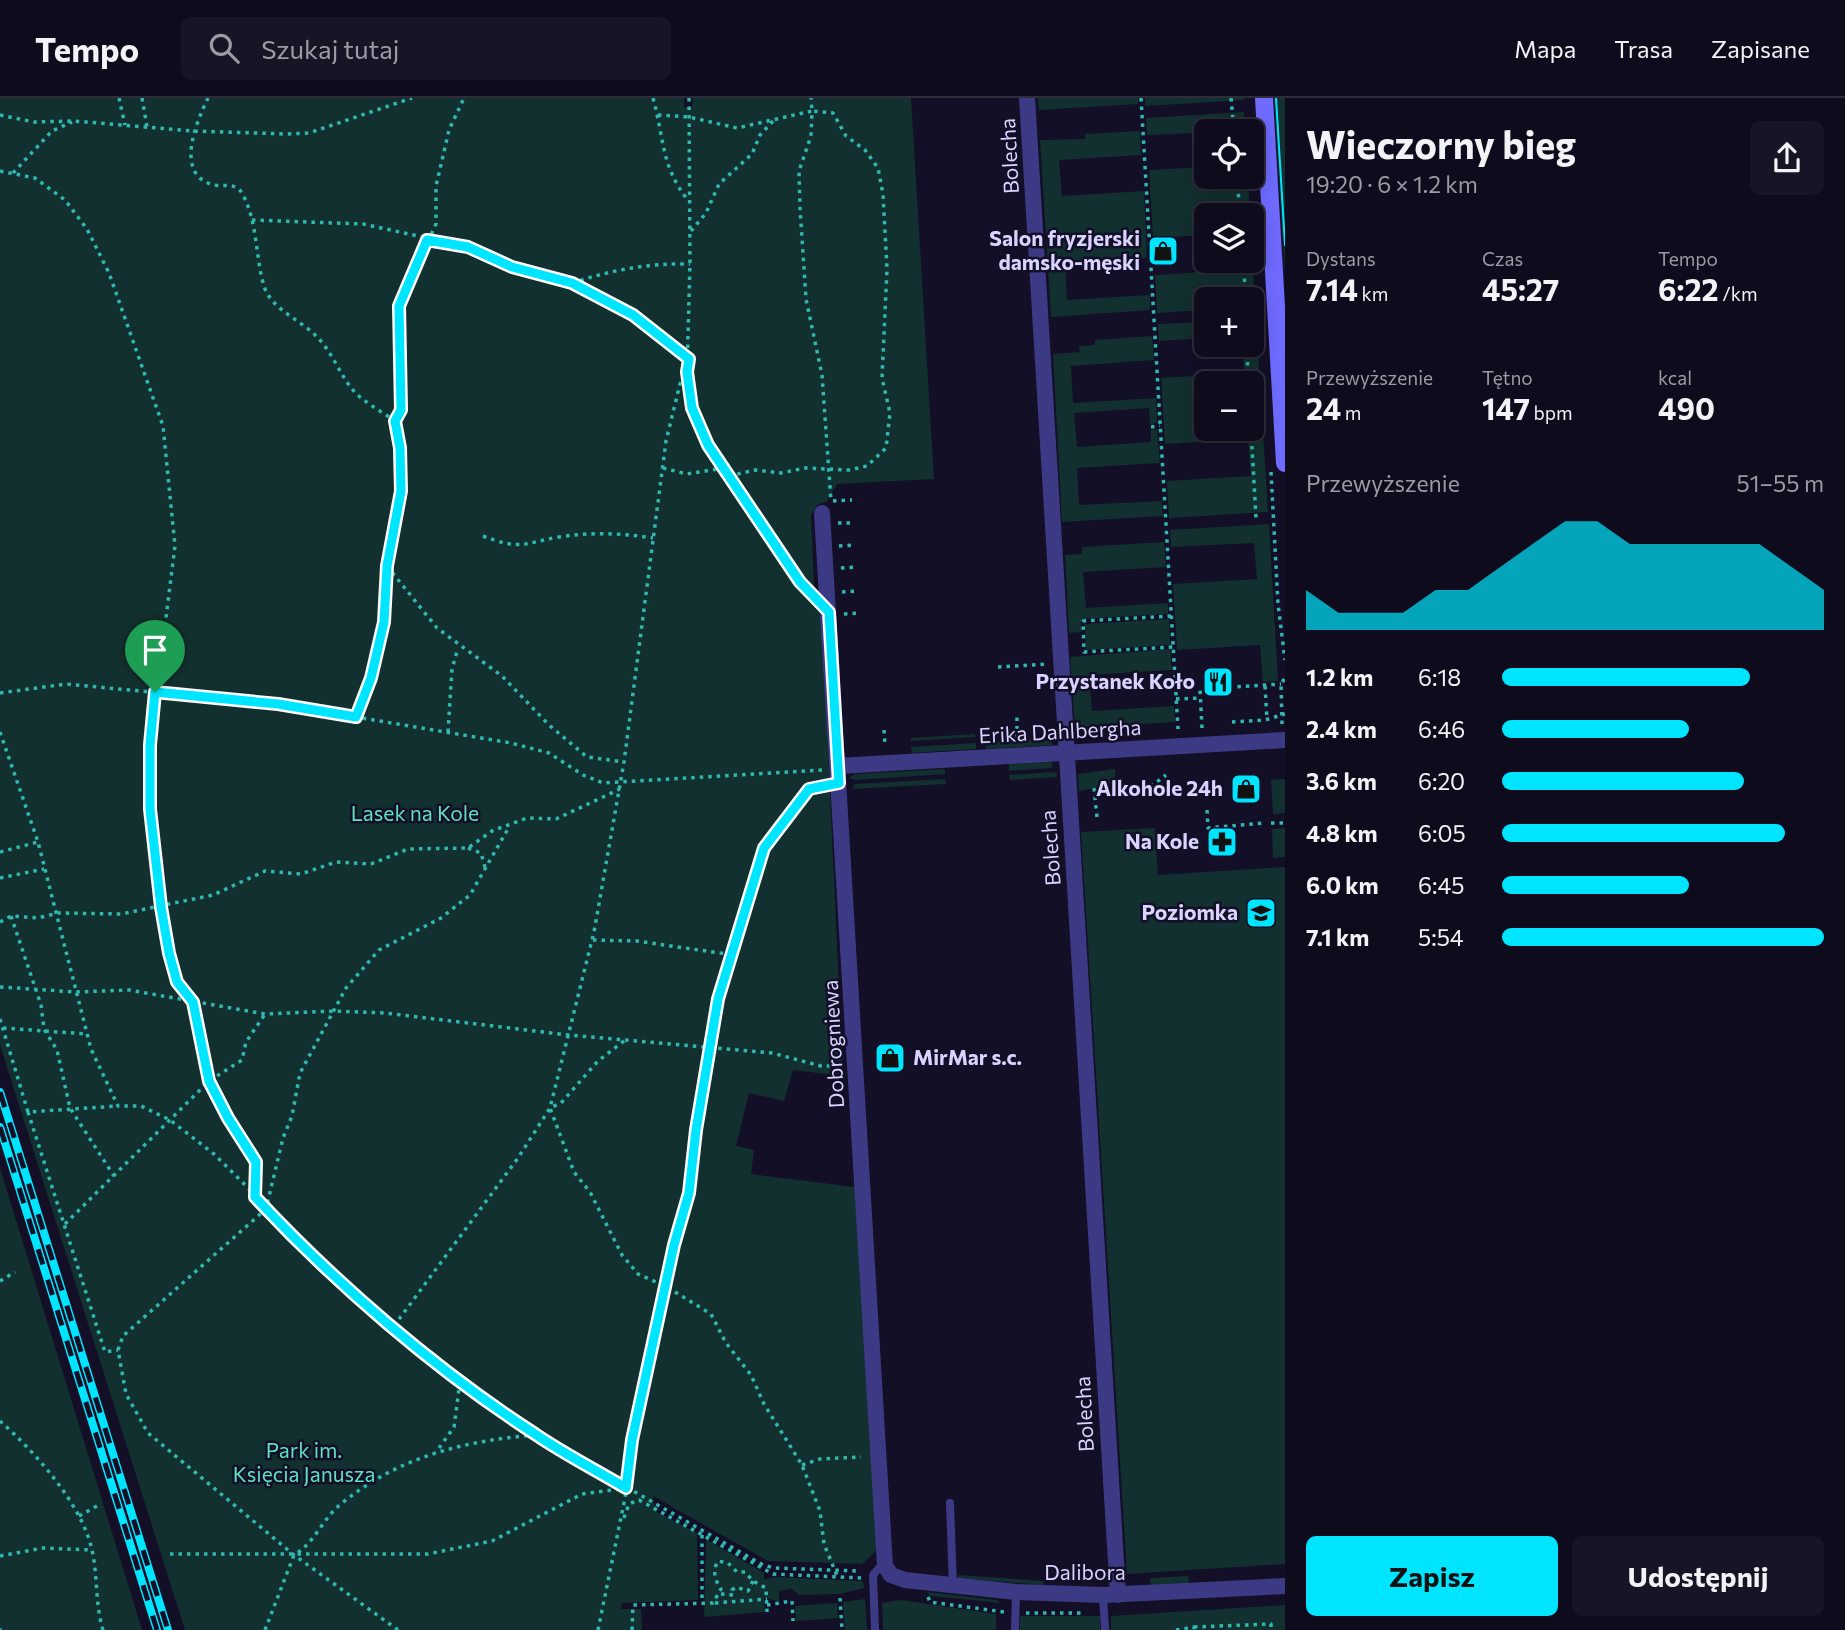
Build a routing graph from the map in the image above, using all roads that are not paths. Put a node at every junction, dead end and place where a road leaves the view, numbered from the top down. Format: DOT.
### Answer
graph roads {
  1 [pos="1027,98"];
  2 [pos="1264,98"];
  3 [pos="1285,463"];
  4 [pos="828,507"];
  5 [pos="1284,736"];
  6 [pos="1066,752"];
  7 [pos="839,775"];
  8 [pos="950,1503"];
  9 [pos="886,1566"];
  10 [pos="1285,1586"];
  11 [pos="953,1587"];
  12 [pos="1016,1592"];
  13 [pos="1110,1595"];
  14 [pos="875,1630"];
  15 [pos="1015,1630"];
  16 [pos="1105,1630"];
  1 -- 6 [label="street, Bolecha"];
  2 -- 3 [label="street"];
  4 -- 7 [label="street, Dobrogniewa"];
  5 -- 6 [label="street, Erika Dahlbergha"];
  6 -- 7 [label="street, Erika Dahlbergha"];
  6 -- 13 [label="street, Bolecha"];
  7 -- 9 [label="street, Dobrogniewa"];
  8 -- 11 [label="lane"];
  9 -- 11 [label="street, Dalibora"];
  9 -- 14 [label="lane"];
  10 -- 13 [label="street, Dalibora"];
  11 -- 12 [label="street, Dalibora"];
  12 -- 13 [label="street, Dalibora"];
  12 -- 15 [label="lane"];
  13 -- 16 [label="lane"];
}
